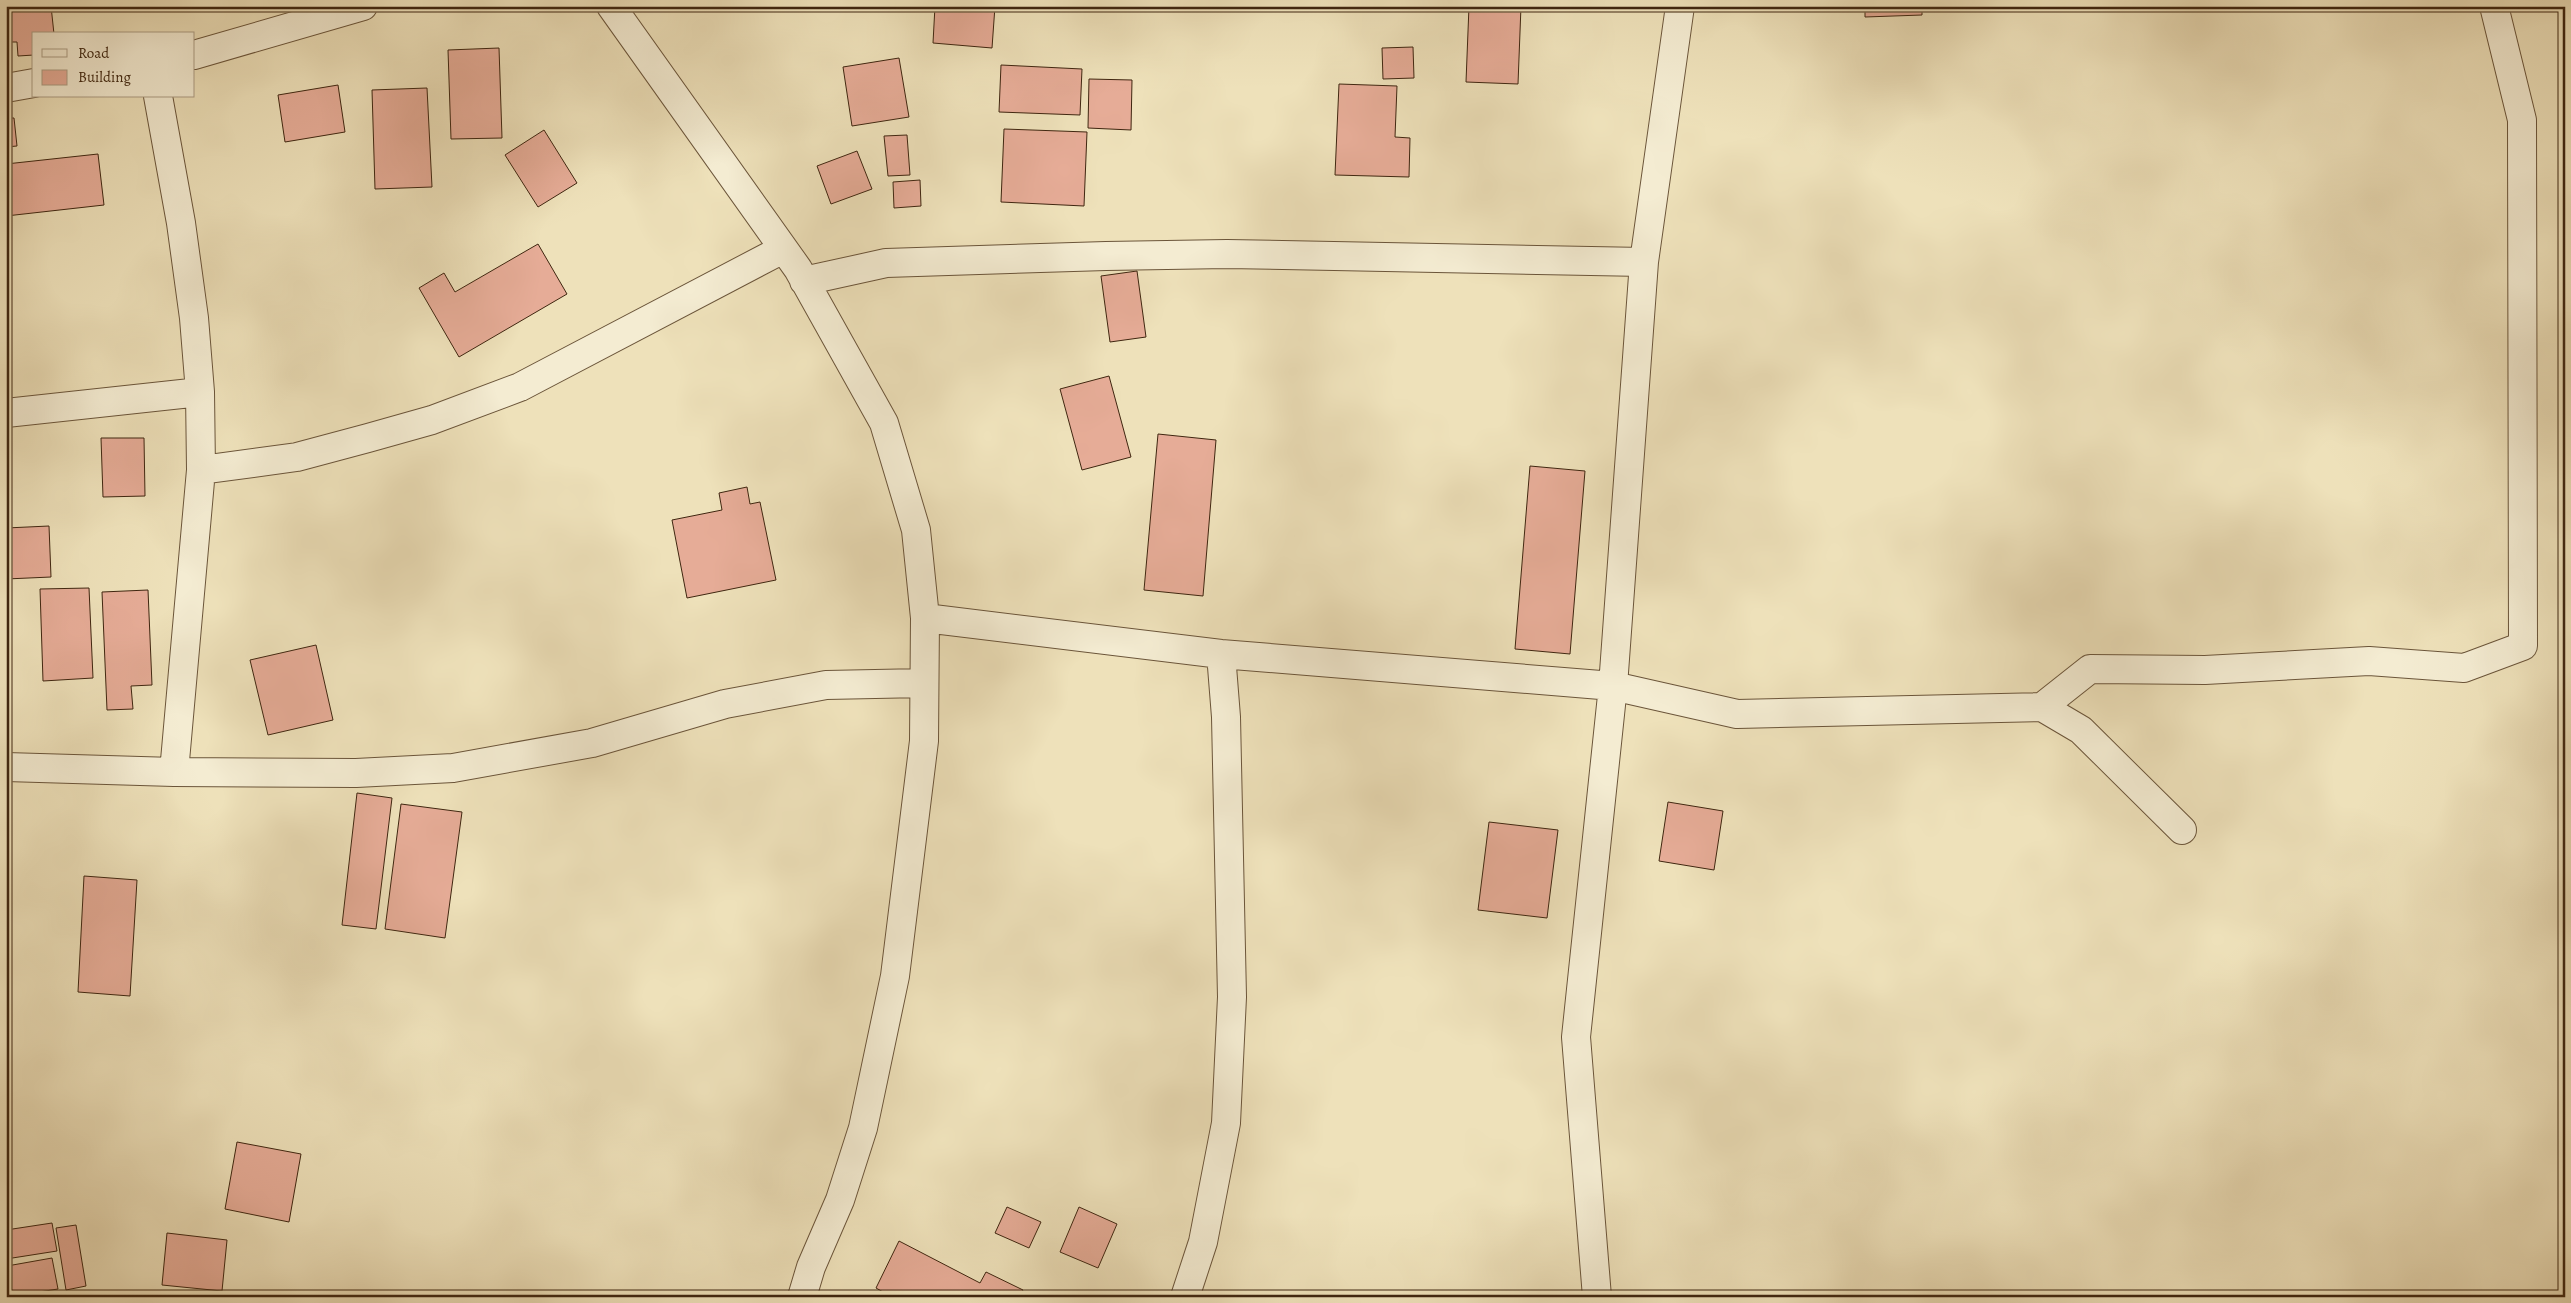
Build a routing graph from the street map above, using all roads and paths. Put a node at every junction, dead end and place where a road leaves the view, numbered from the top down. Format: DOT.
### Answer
graph roads {
  1 [pos="363,6"];
  2 [pos="610,6"];
  3 [pos="1680,6"];
  4 [pos="2494,6"];
  5 [pos="195,55"];
  6 [pos="32,83"];
  7 [pos="6,88"];
  8 [pos="158,98"];
  9 [pos="783,249"];
  10 [pos="1644,262"];
  11 [pos="804,281"];
  12 [pos="200,392"];
  13 [pos="6,413"];
  14 [pos="201,470"];
  15 [pos="925,618"];
  16 [pos="1222,654"];
  17 [pos="924,683"];
  18 [pos="1613,686"];
  19 [pos="2042,707"];
  20 [pos="6,767"];
  21 [pos="174,772"];
  22 [pos="2182,830"];
  23 [pos="802,1297"];
  24 [pos="1185,1297"];
  25 [pos="1597,1297"];
  1 -- 5 [label="street"];
  2 -- 9 [label="street"];
  3 -- 10 [label="street"];
  4 -- 19 [label="street"];
  6 -- 7 [label="street"];
  8 -- 12 [label="street"];
  9 -- 11 [label="street"];
  9 -- 14 [label="street"];
  10 -- 11 [label="street"];
  10 -- 18 [label="street"];
  11 -- 15 [label="street"];
  12 -- 13 [label="street"];
  12 -- 14 [label="street"];
  14 -- 21 [label="street"];
  15 -- 16 [label="street"];
  15 -- 17 [label="street"];
  16 -- 18 [label="street"];
  16 -- 24 [label="street"];
  17 -- 21 [label="street"];
  17 -- 23 [label="street"];
  18 -- 19 [label="street"];
  18 -- 25 [label="street"];
  19 -- 22 [label="street"];
  20 -- 21 [label="street"];
}
